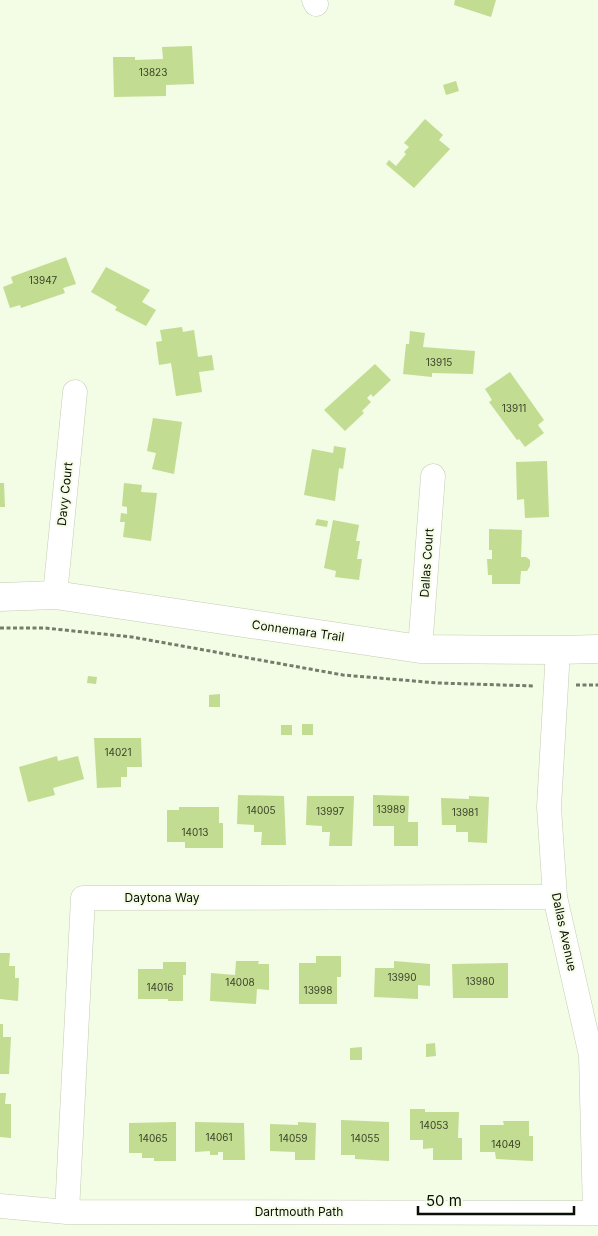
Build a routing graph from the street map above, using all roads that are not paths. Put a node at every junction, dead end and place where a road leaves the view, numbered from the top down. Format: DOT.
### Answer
graph roads {
  1 [pos="75,392"];
  2 [pos="433,476"];
  3 [pos="55,595"];
  4 [pos="0,597"];
  5 [pos="420,649"];
  6 [pos="598,649"];
  7 [pos="558,650"];
  8 [pos="555,897"];
  9 [pos="0,1206"];
  10 [pos="67,1212"];
  11 [pos="596,1213"];
  1 -- 3 [label="street, Davy Court"];
  2 -- 5 [label="street, Dallas Court"];
  3 -- 4 [label="street, Connemara Trail"];
  3 -- 5 [label="street, Connemara Trail"];
  5 -- 7 [label="street, Connemara Trail"];
  6 -- 7 [label="street, Connemara Trail"];
  7 -- 8 [label="street, Dallas Avenue"];
  8 -- 10 [label="street, Daytona Way"];
  8 -- 11 [label="street, Dallas Avenue"];
  9 -- 10 [label="street, Dartmouth Path"];
  10 -- 11 [label="street, Dartmouth Path"];
}
